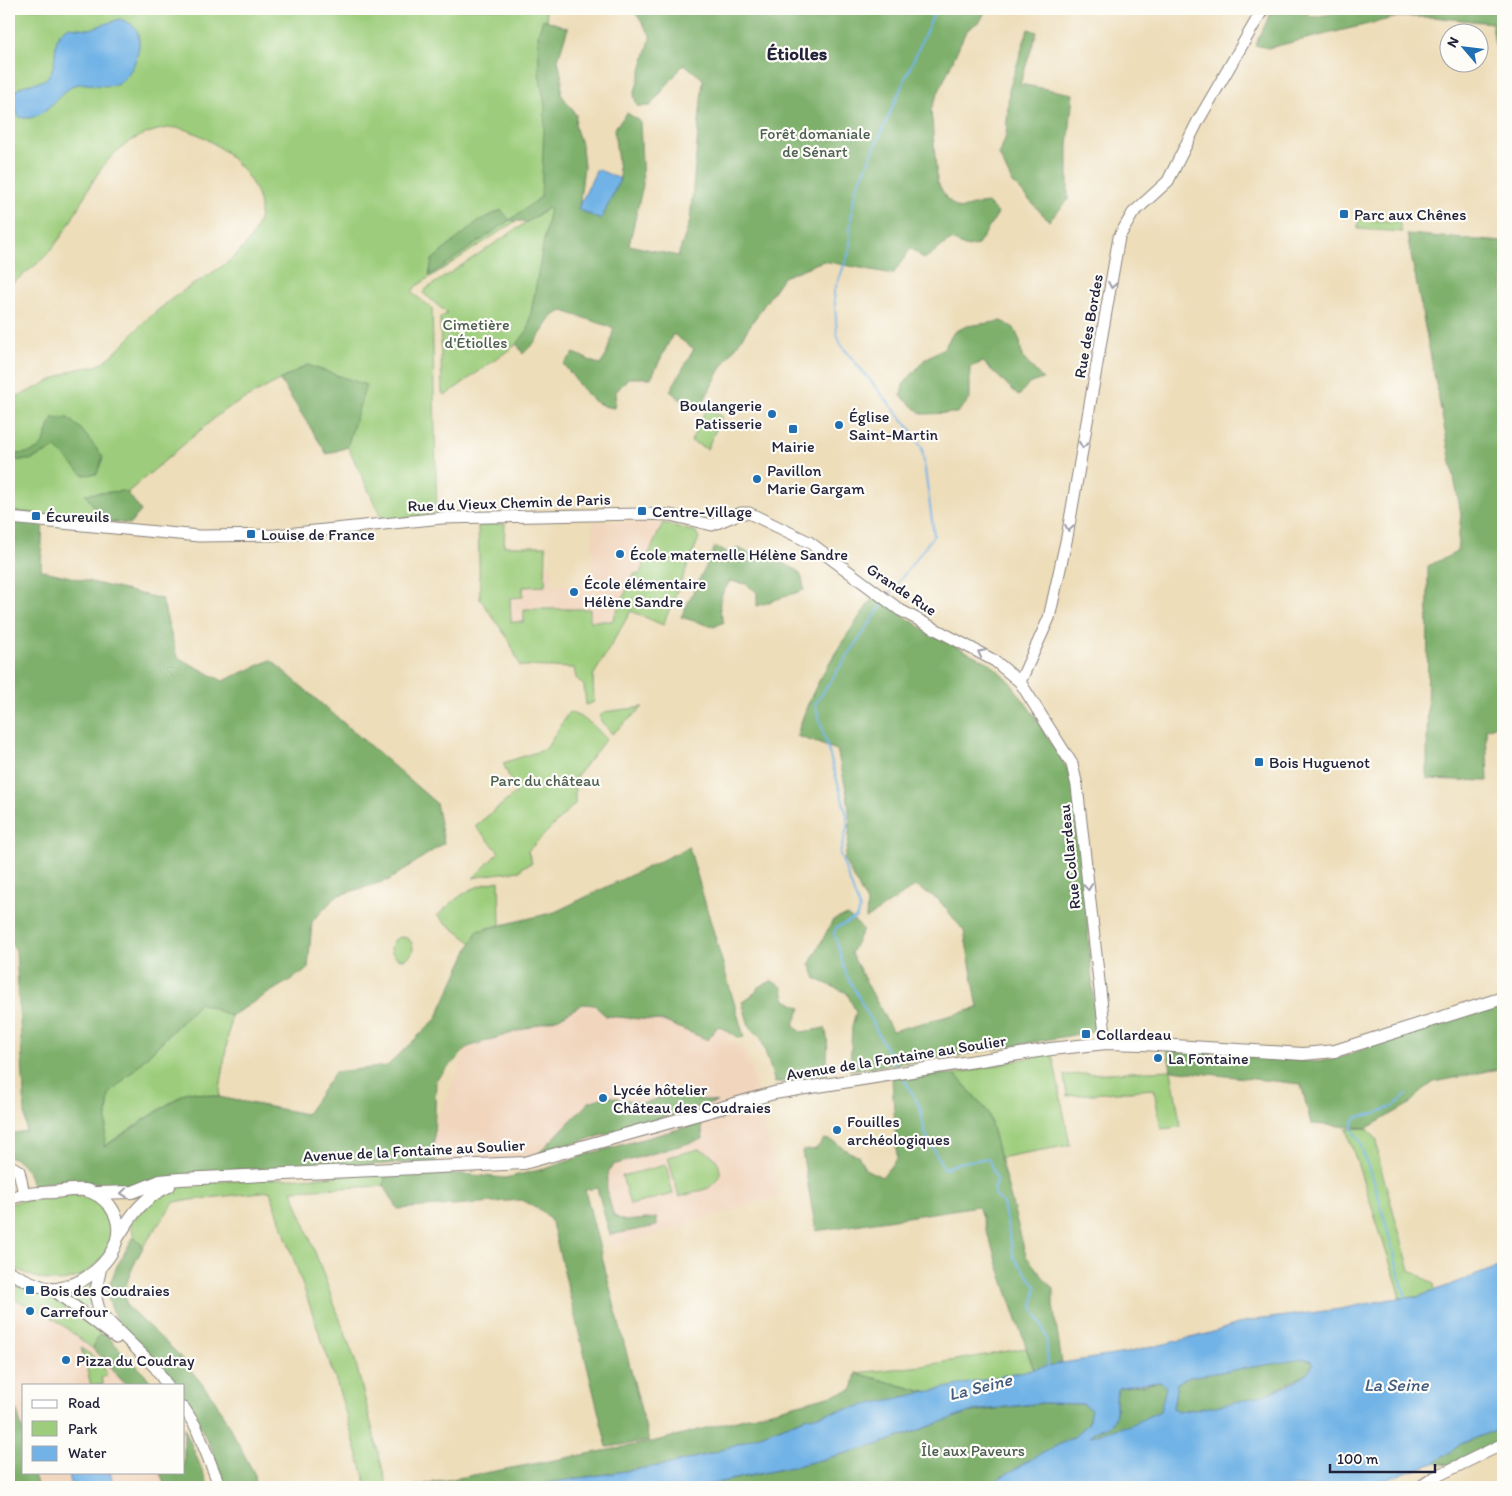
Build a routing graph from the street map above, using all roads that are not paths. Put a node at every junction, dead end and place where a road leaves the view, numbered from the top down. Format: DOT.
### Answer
graph roads {
  1 [pos="1263,9"];
  2 [pos="9,518"];
  3 [pos="712,525"];
  4 [pos="1020,682"];
  5 [pos="1503,998"];
  6 [pos="1106,1043"];
  7 [pos="9,1165"];
  8 [pos="205,1178"];
  9 [pos="24,1194"];
  10 [pos="96,1194"];
  11 [pos="9,1199"];
  12 [pos="117,1240"];
  13 [pos="101,1267"];
  14 [pos="9,1272"];
  15 [pos="52,1289"];
  16 [pos="159,1384"];
  17 [pos="167,1384"];
  18 [pos="185,1410"];
  19 [pos="185,1421"];
  20 [pos="1503,1444"];
  21 [pos="214,1487"];
  22 [pos="220,1487"];
  23 [pos="1420,1487"];
  1 -- 4 [label="street, Rue des Bordes, one-way"];
  2 -- 3 [label="street, Rue du Vieux Chemin de Paris"];
  4 -- 3 [label="street, Grande Rue, one-way"];
  4 -- 6 [label="street, Rue Collardeau, one-way"];
  5 -- 6 [label="main road, Avenue de la Fontaine au Soulier"];
  6 -- 8 [label="main road, Avenue de la Fontaine au Soulier"];
  7 -- 9 [label="street"];
  8 -- 10 [label="main road, Avenue de la Fontaine au Soulier, one-way"];
  8 -- 12 [label="main road, Avenue de la Fontaine au Soulier"];
  9 -- 10 [label="main road, Avenue de la Fontaine au Soulier"];
  9 -- 11 [label="main road, Avenue de la Fontaine au Soulier"];
  10 -- 12 [label="main road"];
  12 -- 13 [label="main road, Avenue de la Fontaine au Soulier"];
  13 -- 15 [label="main road"];
  13 -- 17 [label="street"];
  14 -- 15 [label="main road"];
  15 -- 16 [label="street"];
  18 -- 22 [label="street"];
  19 -- 21 [label="street"];
  20 -- 23 [label="street"];
}
